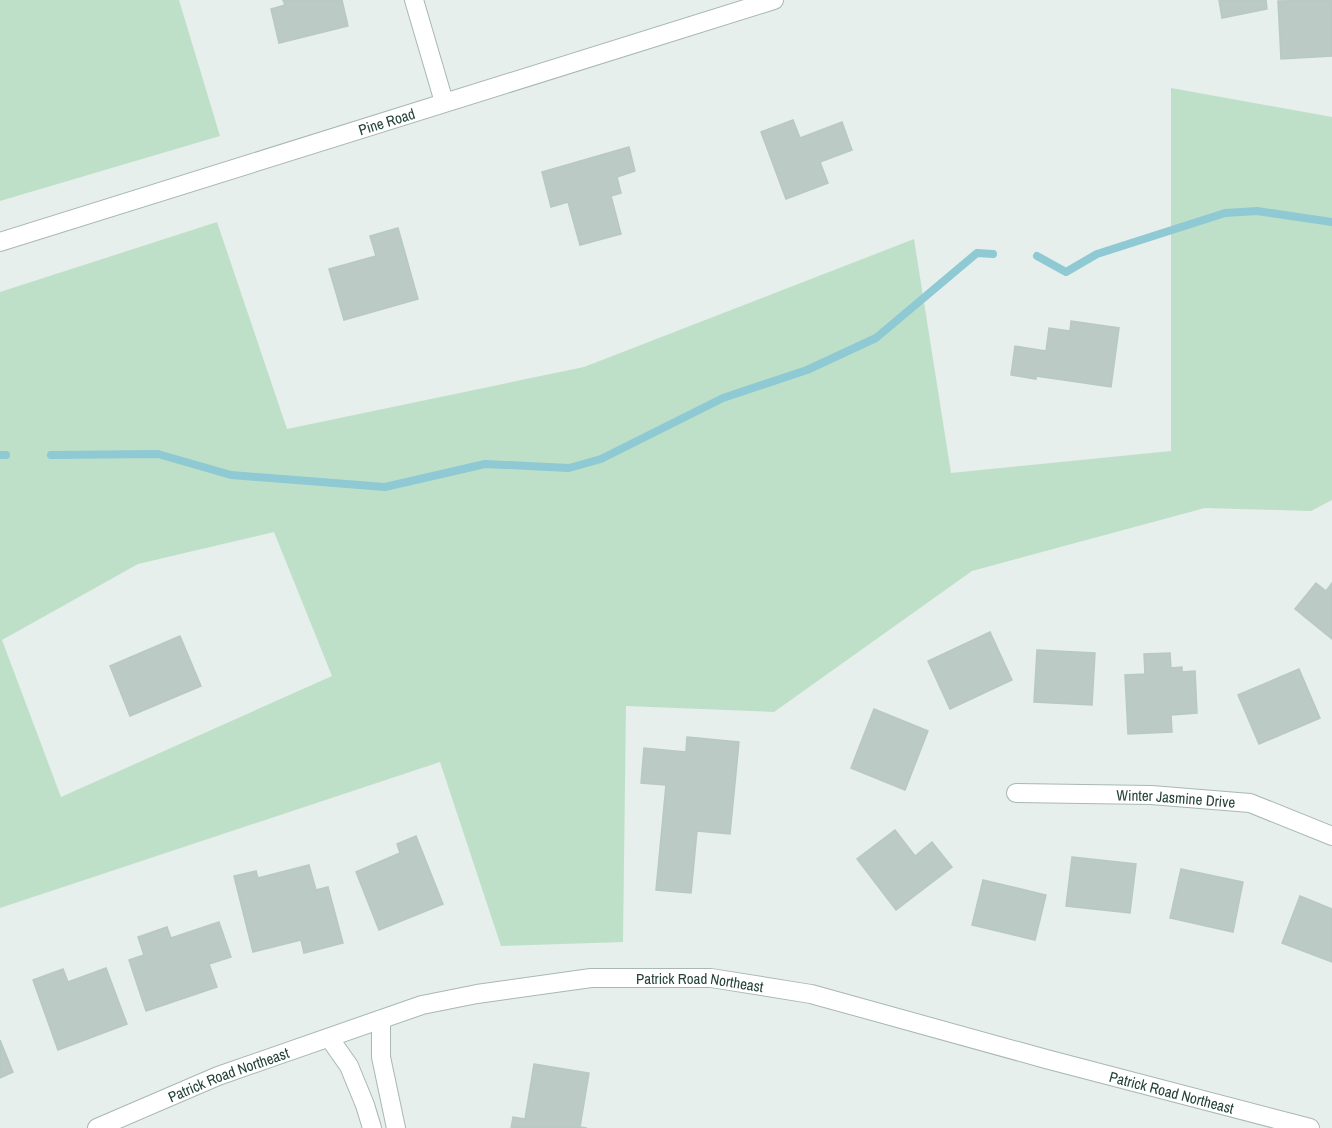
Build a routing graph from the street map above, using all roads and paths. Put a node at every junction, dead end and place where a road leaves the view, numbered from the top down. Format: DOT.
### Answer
graph roads {
  1 [pos="414,0"];
  2 [pos="774,0"];
  3 [pos="444,102"];
  4 [pos="0,242"];
  5 [pos="1016,793"];
  6 [pos="1330,830"];
  7 [pos="381,1021"];
  8 [pos="330,1039"];
  9 [pos="97,1128"];
  10 [pos="372,1128"];
  11 [pos="396,1128"];
  12 [pos="1310,1128"];
  1 -- 3 [label="street"];
  2 -- 3 [label="street, Pine Road"];
  3 -- 4 [label="street, Pine Road"];
  5 -- 6 [label="street, Winter Jasmine Drive"];
  7 -- 8 [label="street, Patrick Road Northeast"];
  7 -- 11 [label="street"];
  7 -- 12 [label="street, Patrick Road Northeast"];
  8 -- 9 [label="street, Patrick Road Northeast"];
  8 -- 10 [label="street"];
}
